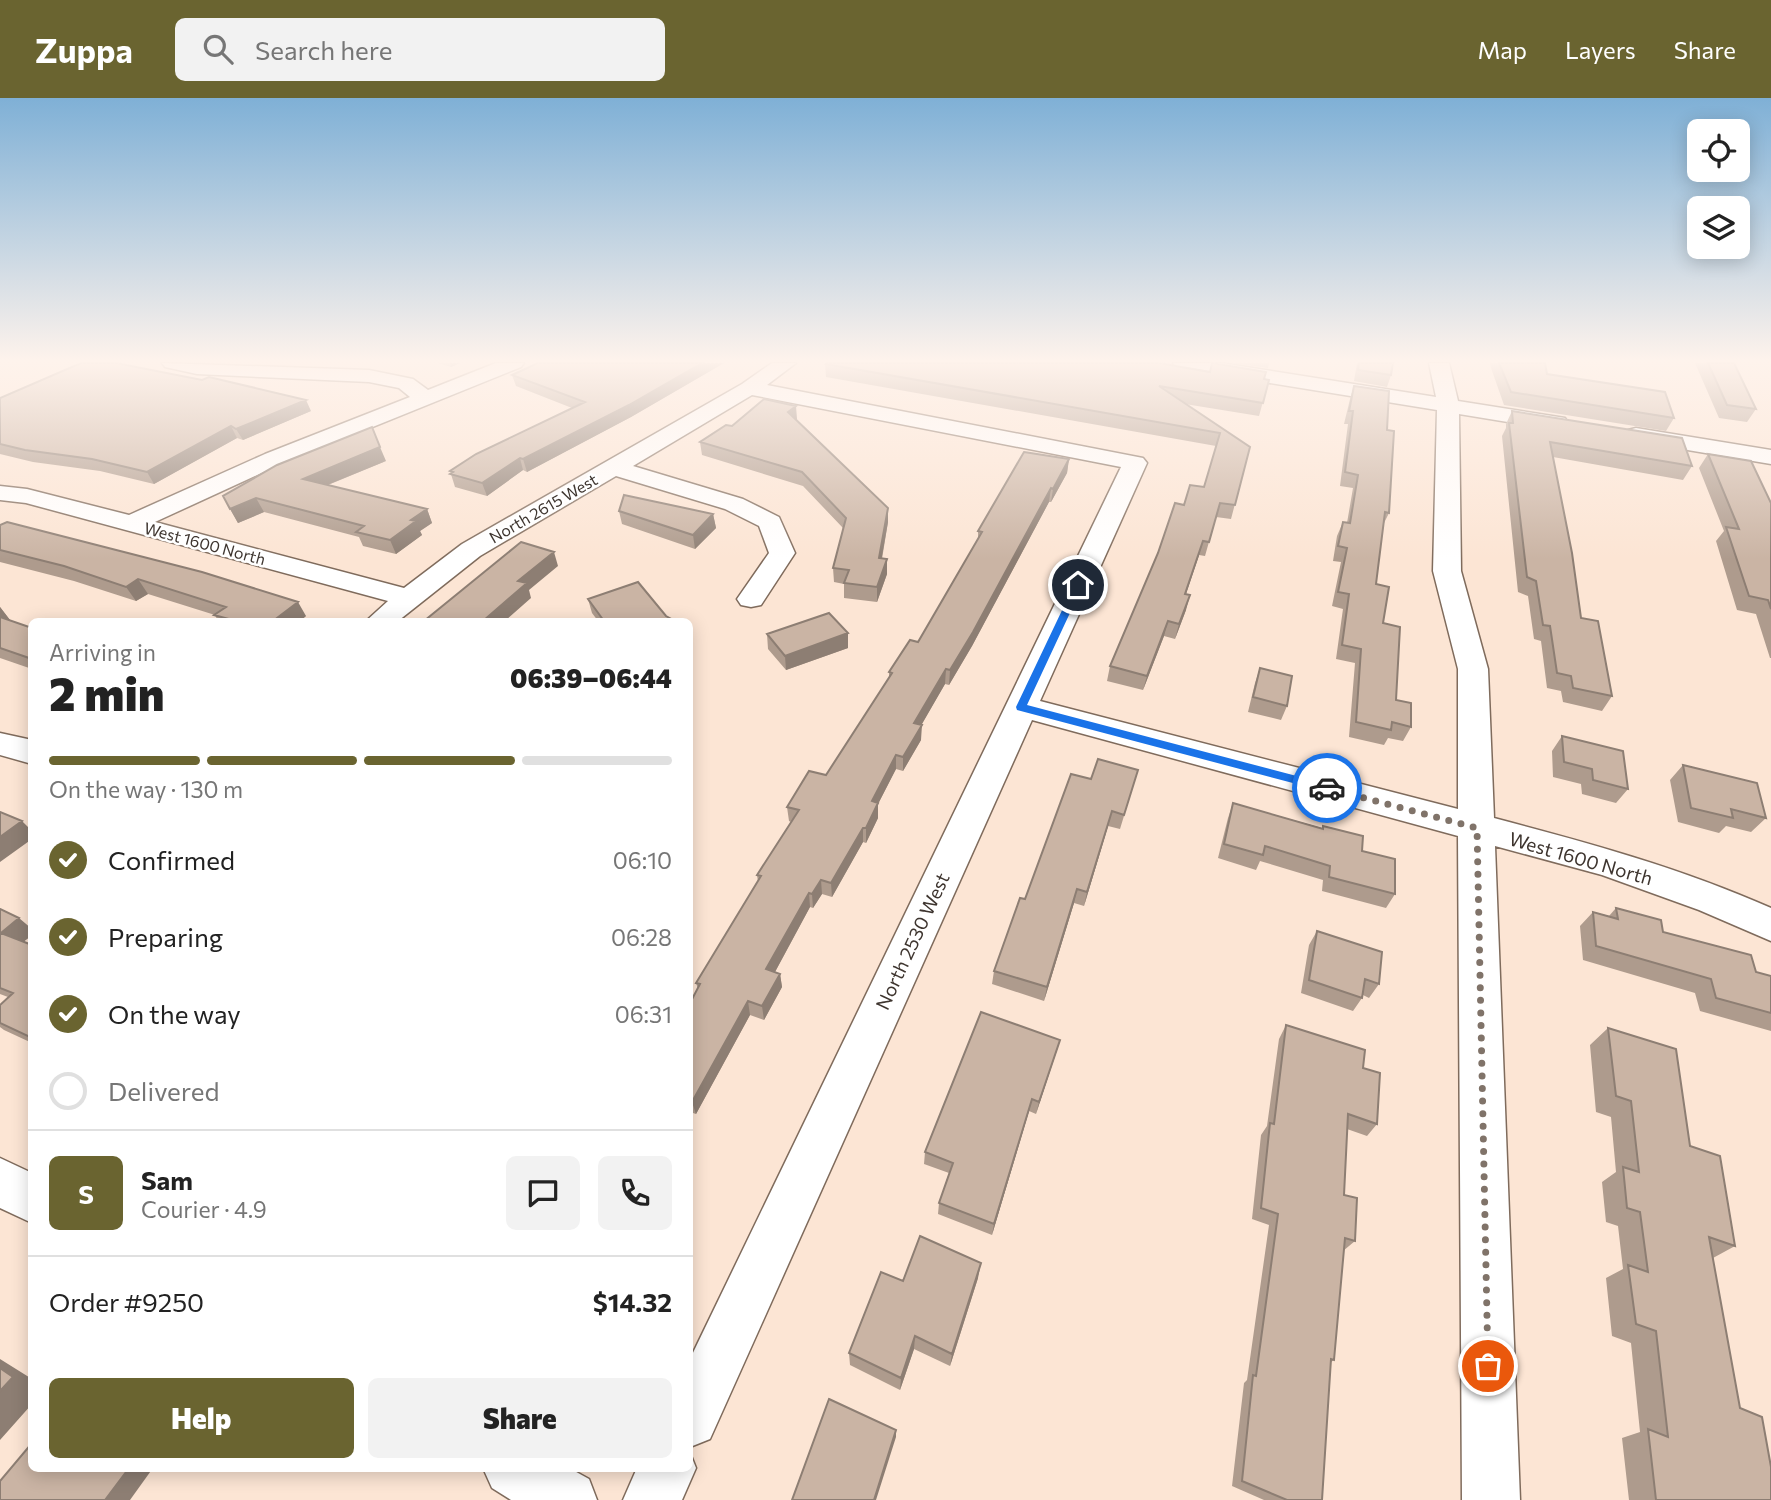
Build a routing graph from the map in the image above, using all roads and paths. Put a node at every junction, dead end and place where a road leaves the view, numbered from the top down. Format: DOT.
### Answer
graph roads {
  1 [pos="348,428"];
  2 [pos="679,428"];
  3 [pos="957,428"];
  4 [pos="1448,428"];
  5 [pos="1610,431"];
  6 [pos="1771,457"];
  7 [pos="612,467"];
  8 [pos="0,493"];
  9 [pos="27,496"];
  10 [pos="0,510"];
  11 [pos="132,524"];
  12 [pos="409,598"];
  13 [pos="751,599"];
  14 [pos="384,618"];
  15 [pos="1021,707"];
  16 [pos="0,744"];
  17 [pos="28,751"];
  18 [pos="1477,828"];
  19 [pos="1771,925"];
  20 [pos="0,1182"];
  21 [pos="28,1197"];
  22 [pos="693,1413"];
  23 [pos="519,1472"];
  24 [pos="665,1472"];
  25 [pos="568,1500"];
  26 [pos="652,1500"];
  27 [pos="1491,1500"];
  1 -- 11 [label="street"];
  2 -- 7 [label="street, North 2615 West"];
  3 -- 15 [label="street, North 2530 West"];
  4 -- 18 [label="street"];
  5 -- 6 [label="street"];
  7 -- 12 [label="street, North 2615 West"];
  7 -- 13 [label="street"];
  8 -- 9 [label="street, West 1600 North"];
  9 -- 10 [label="street"];
  9 -- 11 [label="street, West 1600 North"];
  11 -- 12 [label="street, West 1600 North"];
  12 -- 14 [label="street, North 2615 West"];
  15 -- 18 [label="street, West 1600 North"];
  15 -- 22 [label="street, North 2530 West"];
  16 -- 17 [label="street"];
  18 -- 19 [label="street, West 1600 North"];
  18 -- 27 [label="street"];
  20 -- 21 [label="street"];
  23 -- 25 [label="street"];
  24 -- 26 [label="street"];
}
